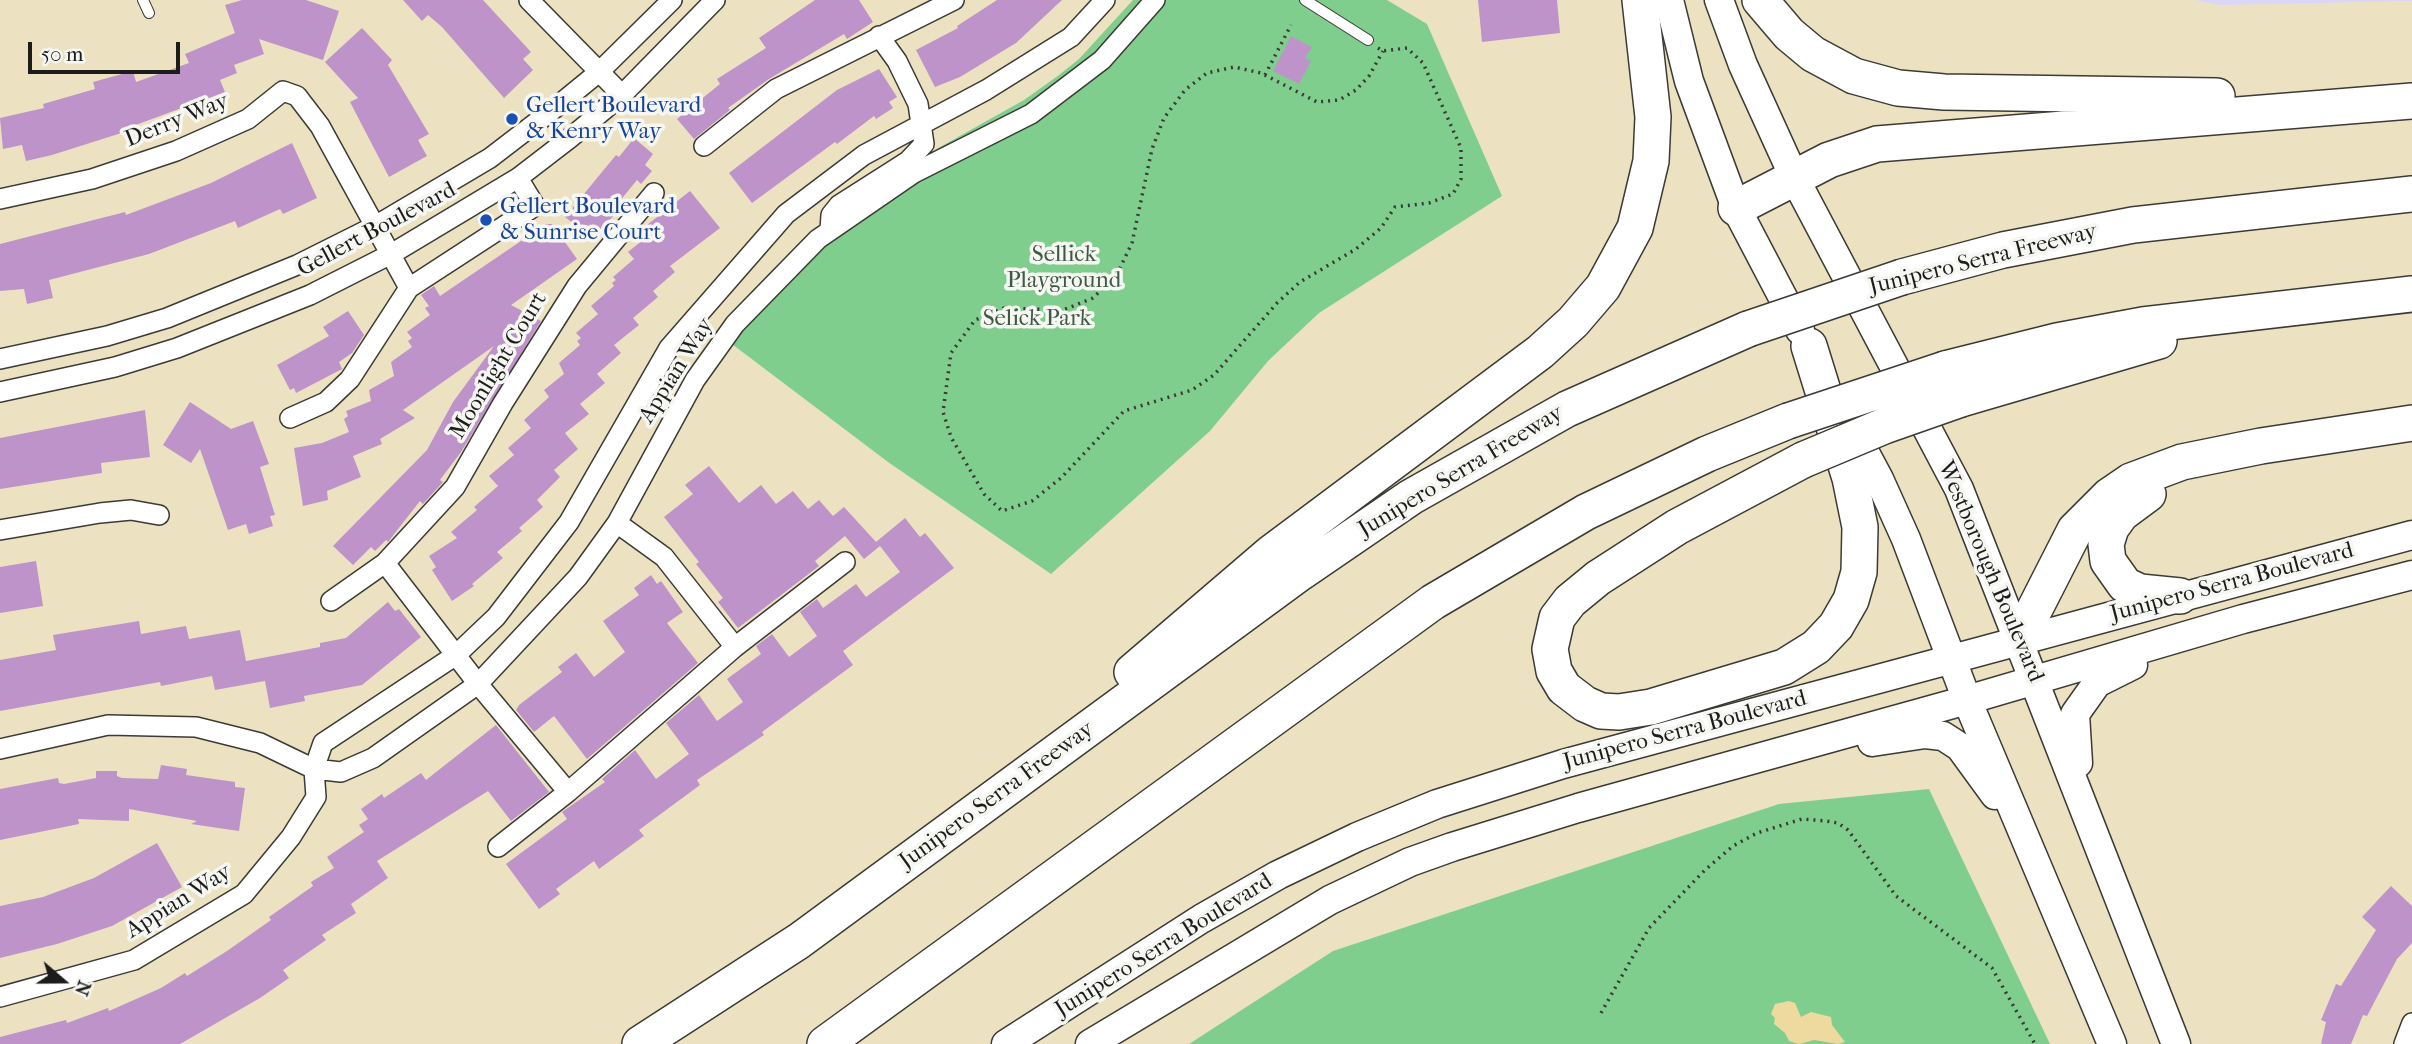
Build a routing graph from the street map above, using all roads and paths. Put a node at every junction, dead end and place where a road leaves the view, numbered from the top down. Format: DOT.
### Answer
graph roads {
  1 [pos="143,0"];
  2 [pos="528,0"];
  3 [pos="672,0"];
  4 [pos="715,0"];
  5 [pos="954,0"];
  6 [pos="1105,0"];
  7 [pos="1155,0"];
  8 [pos="1306,0"];
  9 [pos="1640,0"];
  10 [pos="1669,0"];
  11 [pos="1720,0"];
  12 [pos="1760,0"];
  13 [pos="149,13"];
  14 [pos="1291,25"];
  15 [pos="879,36"];
  16 [pos="1368,40"];
  17 [pos="599,72"];
  18 [pos="1265,75"];
  19 [pos="622,95"];
  20 [pos="2412,101"];
  21 [pos="2288,110"];
  22 [pos="922,124"];
  23 [pos="704,146"];
  24 [pos="1794,177"];
  25 [pos="518,178"];
  26 [pos="654,193"];
  27 [pos="2412,194"];
  28 [pos="0,199"];
  29 [pos="1736,208"];
  30 [pos="377,225"];
  31 [pos="830,230"];
  32 [pos="393,253"];
  33 [pos="409,288"];
  34 [pos="2412,294"];
  35 [pos="2276,307"];
  36 [pos="1809,346"];
  37 [pos="0,359"];
  38 [pos="0,392"];
  39 [pos="290,418"];
  40 [pos="2412,423"];
  41 [pos="2261,446"];
  42 [pos="159,515"];
  43 [pos="617,523"];
  44 [pos="0,530"];
  45 [pos="2412,536"];
  46 [pos="845,562"];
  47 [pos="385,563"];
  48 [pos="2412,575"];
  49 [pos="2180,596"];
  50 [pos="331,601"];
  51 [pos="2201,631"];
  52 [pos="2019,640"];
  53 [pos="735,647"];
  54 [pos="456,655"];
  55 [pos="1952,658"];
  56 [pos="2035,680"];
  57 [pos="478,684"];
  58 [pos="1967,700"];
  59 [pos="0,749"];
  60 [pos="1748,761"];
  61 [pos="314,769"];
  62 [pos="568,792"];
  63 [pos="2084,807"];
  64 [pos="978,810"];
  65 [pos="2024,835"];
  66 [pos="498,847"];
  67 [pos="0,997"];
  68 [pos="1601,1013"];
  69 [pos="2412,1023"];
  70 [pos="640,1044"];
  71 [pos="825,1044"];
  72 [pos="1006,1044"];
  73 [pos="1090,1044"];
  74 [pos="2035,1044"];
  75 [pos="2112,1044"];
  76 [pos="2176,1044"];
  77 [pos="2404,1044"];
  1 -- 13 [label="lane"];
  2 -- 17 [label="street"];
  3 -- 17 [label="street, Gellert Boulevard"];
  4 -- 19 [label="street, Gellert Boulevard"];
  5 -- 15 [label="street"];
  6 -- 22 [label="street, Appian Way"];
  7 -- 31 [label="street, Appian Way"];
  8 -- 16 [label="lane"];
  9 -- 64 [label="highway"];
  10 -- 29 [label="main road"];
  11 -- 24 [label="main road, Westborough Boulevard"];
  12 -- 21 [label="highway"];
  14 -- 18 [label="path"];
  15 -- 22 [label="street"];
  15 -- 23 [label="street"];
  17 -- 19 [label="street"];
  17 -- 30 [label="street, Gellert Boulevard"];
  18 -- 18 [label="path"];
  19 -- 25 [label="street, Gellert Boulevard"];
  20 -- 21 [label="highway"];
  21 -- 24 [label="highway"];
  22 -- 31 [label="street"];
  22 -- 54 [label="street, Appian Way"];
  24 -- 29 [label="highway"];
  24 -- 52 [label="main road, Westborough Boulevard"];
  25 -- 32 [label="street, Gellert Boulevard"];
  25 -- 33 [label="street"];
  26 -- 47 [label="street, Moonlight Court"];
  27 -- 64 [label="highway, Junipero Serra Freeway, bridge"];
  28 -- 30 [label="street, Derry Way"];
  29 -- 36 [label="main road"];
  30 -- 32 [label="street"];
  30 -- 37 [label="street, Gellert Boulevard"];
  31 -- 43 [label="street, Appian Way"];
  32 -- 33 [label="street"];
  32 -- 38 [label="street, Gellert Boulevard"];
  33 -- 39 [label="street"];
  34 -- 35 [label="highway"];
  35 -- 36 [label="highway, bridge"];
  35 -- 71 [label="highway, bridge"];
  36 -- 55 [label="main road"];
  40 -- 41 [label="highway"];
  41 -- 49 [label="highway"];
  41 -- 52 [label="highway"];
  42 -- 44 [label="street"];
  43 -- 53 [label="street"];
  43 -- 57 [label="street, Appian Way"];
  45 -- 49 [label="main road, Junipero Serra Boulevard"];
  46 -- 53 [label="street"];
  47 -- 50 [label="street, Moonlight Court"];
  47 -- 54 [label="street"];
  48 -- 51 [label="main road, Junipero Serra Boulevard"];
  49 -- 52 [label="main road, Junipero Serra Boulevard"];
  51 -- 56 [label="main road, Junipero Serra Boulevard"];
  51 -- 63 [label="main road"];
  52 -- 55 [label="main road, Junipero Serra Boulevard"];
  52 -- 56 [label="main road, Westborough Boulevard"];
  53 -- 62 [label="street"];
  54 -- 57 [label="street"];
  54 -- 61 [label="street, Appian Way"];
  55 -- 58 [label="main road"];
  55 -- 72 [label="main road, Junipero Serra Boulevard"];
  56 -- 58 [label="main road, Junipero Serra Boulevard"];
  56 -- 63 [label="main road, Westborough Boulevard"];
  57 -- 61 [label="street, Appian Way"];
  57 -- 62 [label="street"];
  58 -- 60 [label="main road, Junipero Serra Boulevard"];
  58 -- 65 [label="main road"];
  59 -- 61 [label="street"];
  60 -- 65 [label="main road"];
  60 -- 73 [label="main road, Junipero Serra Boulevard"];
  61 -- 67 [label="street, Appian Way"];
  62 -- 66 [label="street"];
  63 -- 76 [label="main road, Westborough Boulevard"];
  64 -- 70 [label="highway, Junipero Serra Freeway"];
  65 -- 75 [label="main road"];
  68 -- 74 [label="path"];
  69 -- 77 [label="street"];
}
